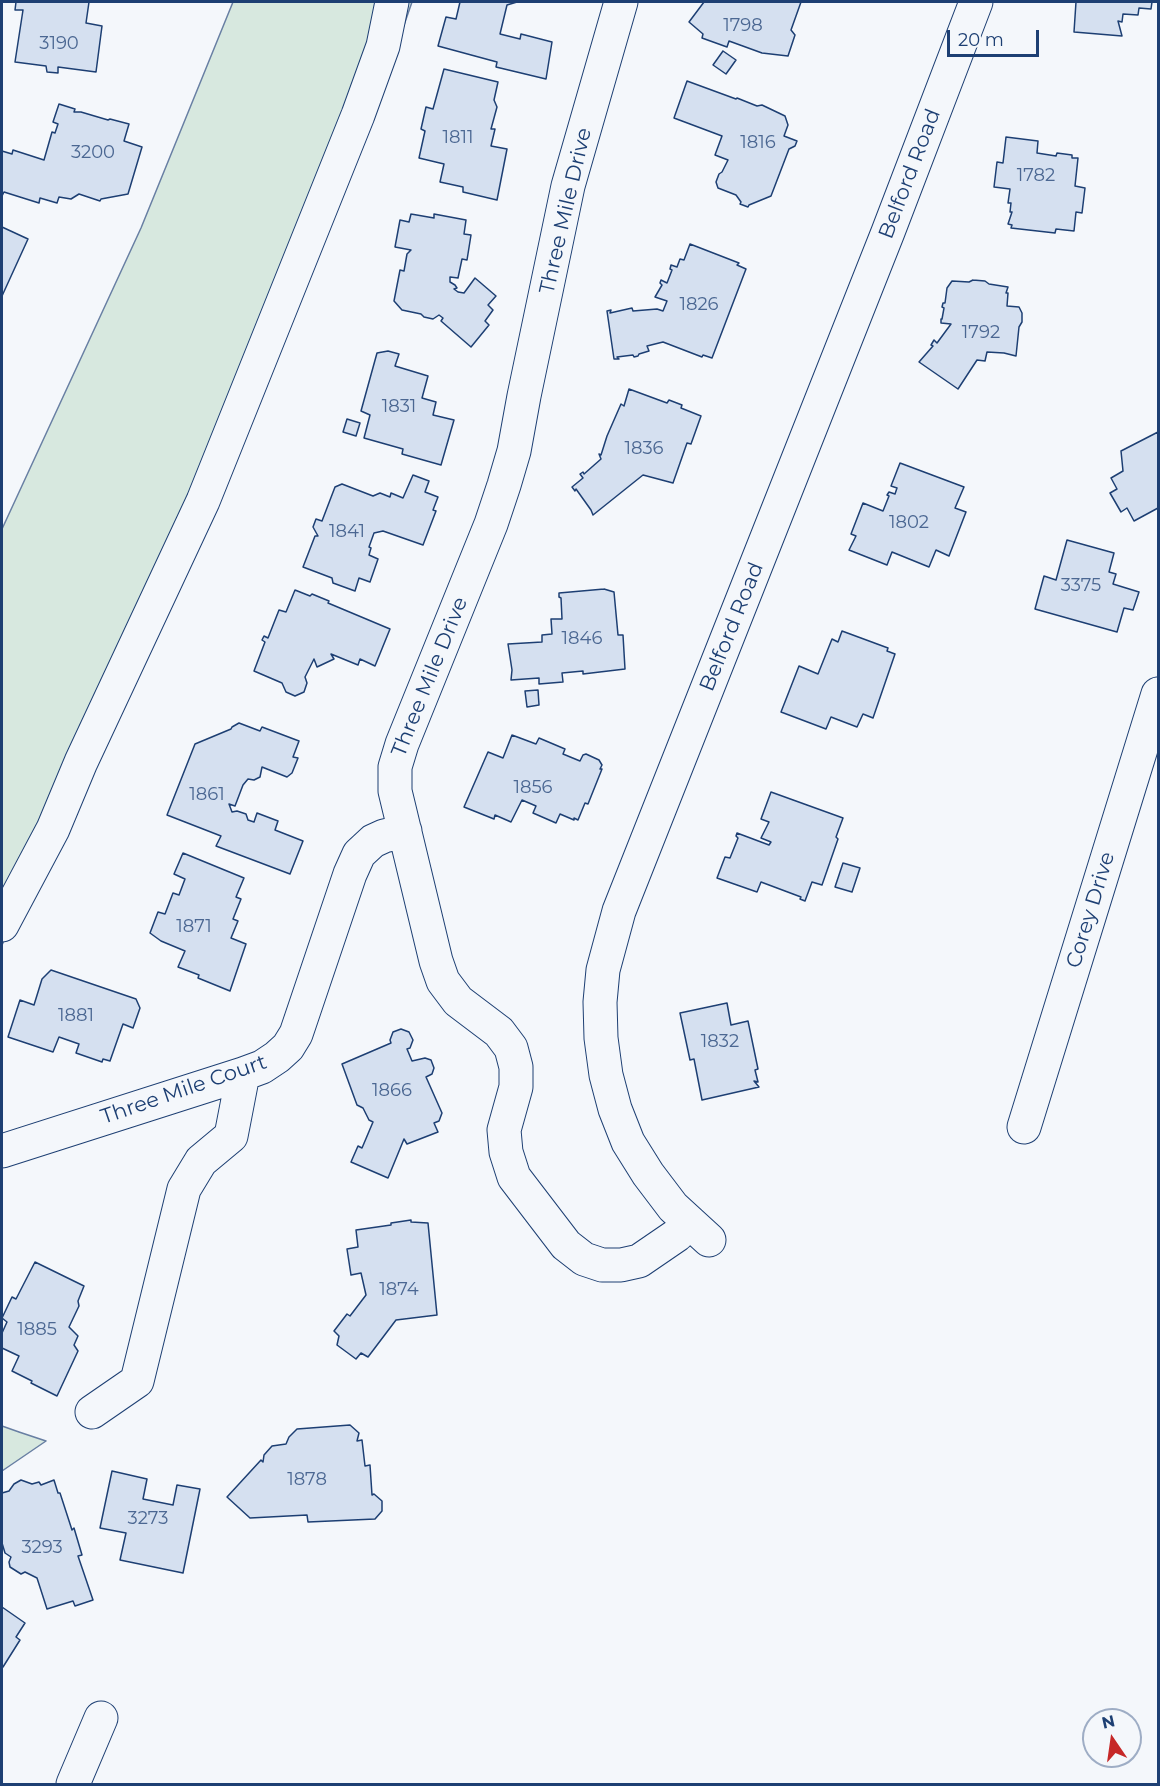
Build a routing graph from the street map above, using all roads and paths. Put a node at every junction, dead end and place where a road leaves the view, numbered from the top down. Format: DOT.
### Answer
graph roads {
  1 [pos="392,2"];
  2 [pos="621,2"];
  3 [pos="976,2"];
  4 [pos="1158,694"];
  5 [pos="405,831"];
  6 [pos="2,925"];
  7 [pos="243,1074"];
  8 [pos="1024,1127"];
  9 [pos="2,1151"];
  10 [pos="699,1231"];
  11 [pos="92,1412"];
  12 [pos="101,1718"];
  13 [pos="73,1785"];
  1 -- 6 [label="street"];
  2 -- 5 [label="street, Three Mile Drive"];
  3 -- 10 [label="street, Belford Road"];
  4 -- 8 [label="street, Corey Drive"];
  5 -- 7 [label="street, Three Mile Court"];
  5 -- 10 [label="street, Three Mile Drive"];
  7 -- 9 [label="street, Three Mile Court"];
  7 -- 11 [label="street"];
  12 -- 13 [label="street"];
}
